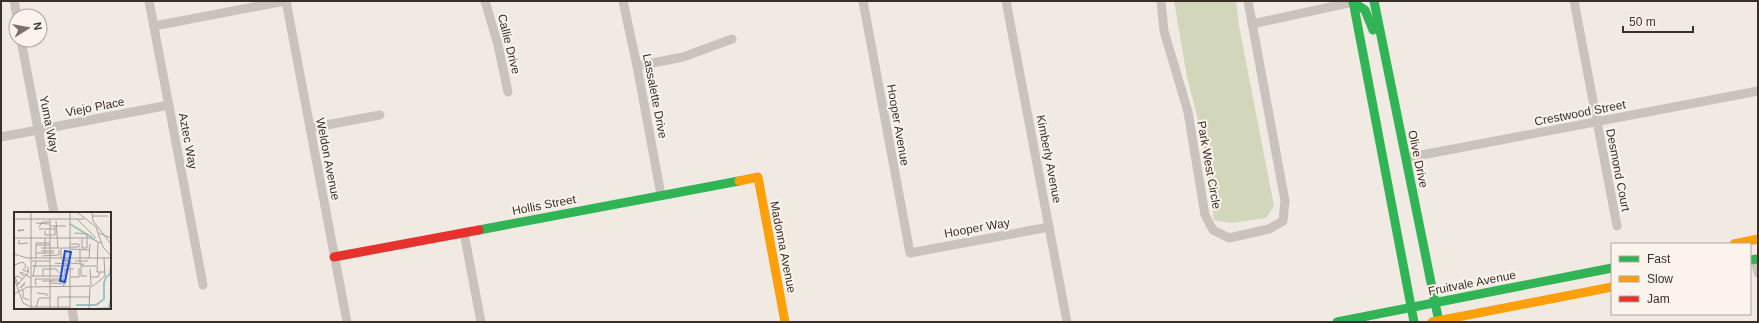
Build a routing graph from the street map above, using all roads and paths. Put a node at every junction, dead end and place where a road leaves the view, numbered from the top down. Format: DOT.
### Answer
graph roads {
  1 [pos="149,1"];
  2 [pos="285,1"];
  3 [pos="485,1"];
  4 [pos="622,1"];
  5 [pos="863,1"];
  6 [pos="1006,1"];
  7 [pos="1160,1"];
  8 [pos="1248,1"];
  9 [pos="1353,1"];
  10 [pos="1374,1"];
  11 [pos="1574,1"];
  12 [pos="1252,24"];
  13 [pos="154,26"];
  14 [pos="732,39"];
  15 [pos="23,48"];
  16 [pos="637,66"];
  17 [pos="1386,70"];
  18 [pos="1758,91"];
  19 [pos="508,92"];
  20 [pos="169,105"];
  21 [pos="380,115"];
  22 [pos="1597,122"];
  23 [pos="310,128"];
  24 [pos="38,130"];
  25 [pos="1,137"];
  26 [pos="1406,158"];
  27 [pos="758,177"];
  28 [pos="661,195"];
  29 [pos="54,212"];
  30 [pos="1616,226"];
  31 [pos="1049,227"];
  32 [pos="464,233"];
  33 [pos="1758,239"];
  34 [pos="1739,243"];
  35 [pos="910,253"];
  36 [pos="334,257"];
  37 [pos="1754,259"];
  38 [pos="1611,268"];
  39 [pos="1758,273"];
  40 [pos="203,285"];
  41 [pos="1611,287"];
  42 [pos="1435,302"];
  43 [pos="1411,307"];
  44 [pos="72,309"];
  45 [pos="74,322"];
  46 [pos="347,322"];
  47 [pos="481,322"];
  48 [pos="785,322"];
  49 [pos="1067,322"];
  50 [pos="1337,322"];
  51 [pos="1414,322"];
  52 [pos="1436,322"];
  1 -- 13 [label="street, Aztec Way"];
  2 -- 13 [label="street"];
  2 -- 23 [label="street, Weldon Avenue"];
  3 -- 19 [label="street, Callie Drive"];
  4 -- 16 [label="street, Lassalette Drive"];
  5 -- 35 [label="street, Hooper Avenue"];
  6 -- 31 [label="street, Kimberly Avenue"];
  7 -- 12 [label="street, Park West Circle"];
  8 -- 12 [label="street, Park West Circle"];
  9 -- 12 [label="street"];
  9 -- 17 [label="main road"];
  9 -- 43 [label="main road"];
  10 -- 17 [label="main road, Olive Drive"];
  11 -- 22 [label="street, Desmond Court"];
  13 -- 20 [label="street, Aztec Way"];
  14 -- 16 [label="street"];
  15 -- 24 [label="street, Yuma Way"];
  16 -- 28 [label="street, Lassalette Drive"];
  17 -- 26 [label="main road, Olive Drive"];
  18 -- 22 [label="street, Crestwood Street"];
  20 -- 24 [label="street, Viejo Place"];
  20 -- 40 [label="street, Aztec Way"];
  21 -- 23 [label="street"];
  22 -- 26 [label="street, Crestwood Street"];
  22 -- 30 [label="street, Desmond Court"];
  23 -- 36 [label="street, Weldon Avenue"];
  24 -- 25 [label="street, Viejo Place"];
  24 -- 29 [label="street, Yuma Way"];
  26 -- 42 [label="main road, Olive Drive"];
  27 -- 28 [label="main road, Hollis Street"];
  27 -- 48 [label="main road, Madonna Avenue"];
  28 -- 32 [label="main road, Hollis Street"];
  31 -- 35 [label="street, Hooper Way"];
  31 -- 49 [label="street, Kimberly Avenue"];
  32 -- 36 [label="main road, Hollis Street"];
  32 -- 47 [label="street"];
  33 -- 34 [label="main road"];
  36 -- 46 [label="street, Weldon Avenue"];
  37 -- 39 [label="street"];
  38 -- 42 [label="main road, Fruitvale Avenue"];
  41 -- 52 [label="main road"];
  42 -- 43 [label="main road, Fruitvale Avenue"];
  42 -- 52 [label="main road, Olive Drive"];
  43 -- 50 [label="main road, Fruitvale Avenue"];
  43 -- 51 [label="main road"];
  44 -- 45 [label="street"];
}
